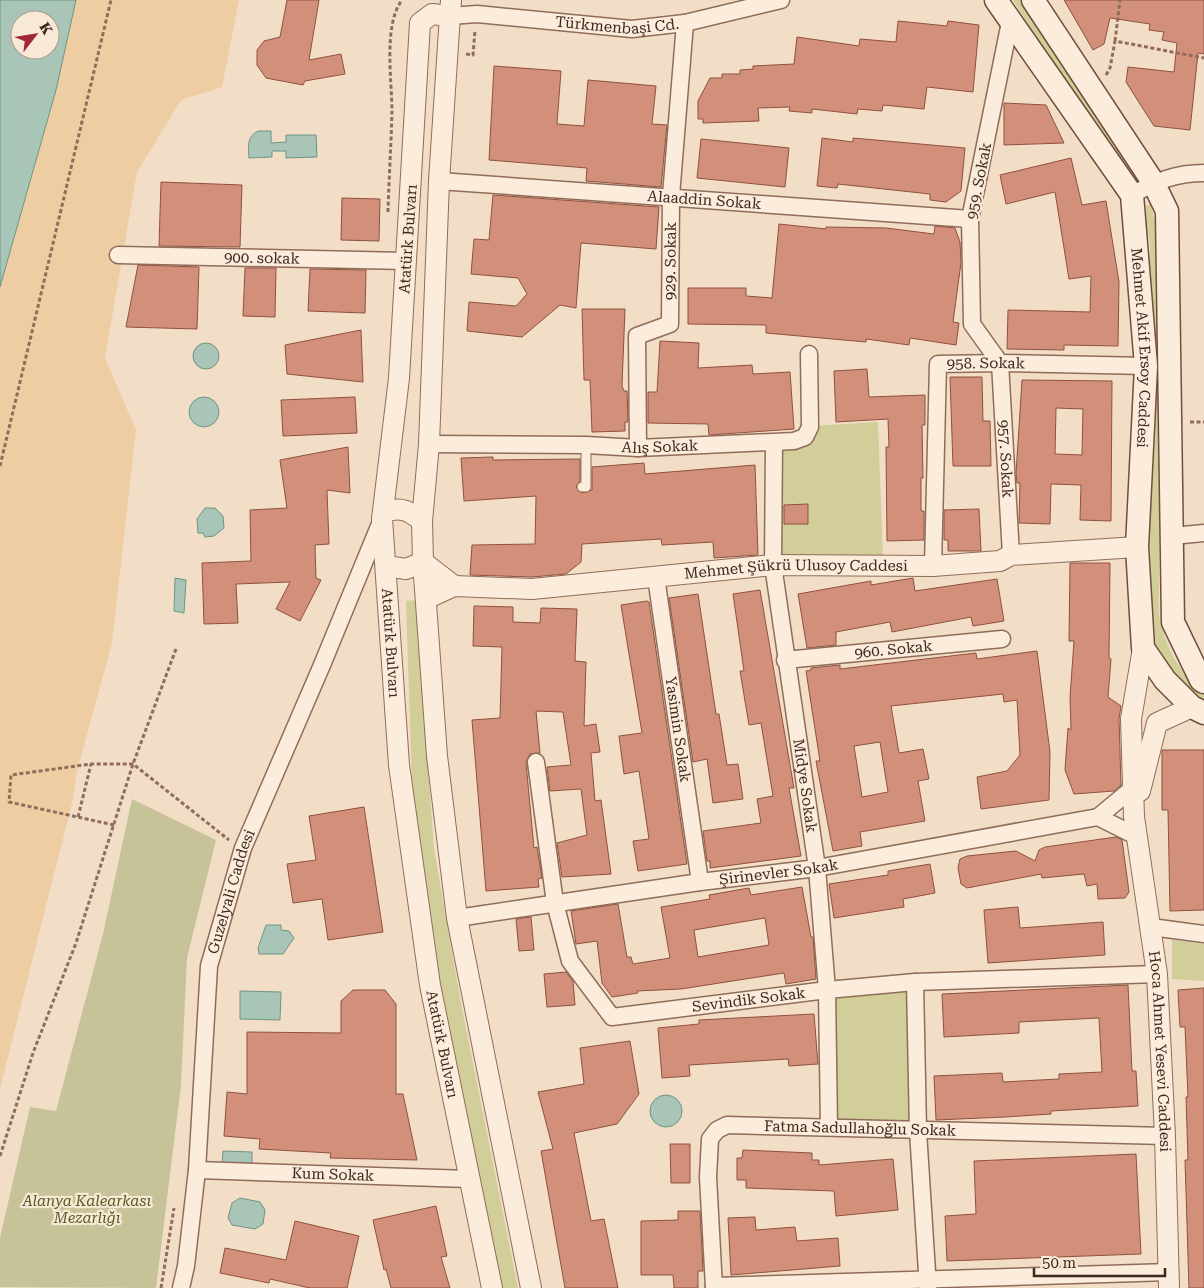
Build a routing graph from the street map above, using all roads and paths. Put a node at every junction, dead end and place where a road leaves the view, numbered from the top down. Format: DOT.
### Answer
graph roads {
  1 [pos="111,0"];
  2 [pos="402,0"];
  3 [pos="781,0"];
  4 [pos="996,0"];
  5 [pos="1033,0"];
  6 [pos="1120,0"];
  7 [pos="450,8"];
  8 [pos="1010,22"];
  9 [pos="686,23"];
  10 [pos="1115,41"];
  11 [pos="1204,58"];
  12 [pos="1103,82"];
  13 [pos="1204,173"];
  14 [pos="439,181"];
  15 [pos="1153,182"];
  16 [pos="1132,195"];
  17 [pos="671,196"];
  18 [pos="970,219"];
  19 [pos="388,221"];
  20 [pos="118,255"];
  21 [pos="406,261"];
  22 [pos="809,354"];
  23 [pos="1000,363"];
  24 [pos="1146,366"];
  25 [pos="429,444"];
  26 [pos="774,444"];
  27 [pos="586,445"];
  28 [pos="638,448"];
  29 [pos="0,466"];
  30 [pos="582,487"];
  31 [pos="382,519"];
  32 [pos="422,521"];
  33 [pos="1204,533"];
  34 [pos="1172,536"];
  35 [pos="1137,548"];
  36 [pos="1011,555"];
  37 [pos="423,562"];
  38 [pos="773,565"];
  39 [pos="386,566"];
  40 [pos="933,566"];
  41 [pos="656,577"];
  42 [pos="454,586"];
  43 [pos="426,599"];
  44 [pos="1002,639"];
  45 [pos="1144,648"];
  46 [pos="176,649"];
  47 [pos="786,660"];
  48 [pos="1204,682"];
  49 [pos="1198,710"];
  50 [pos="536,762"];
  51 [pos="91,764"];
  52 [pos="133,764"];
  53 [pos="1133,788"];
  54 [pos="78,817"];
  55 [pos="1098,817"];
  56 [pos="114,825"];
  57 [pos="1136,827"];
  58 [pos="235,833"];
  59 [pos="817,868"];
  60 [pos="700,882"];
  61 [pos="555,903"];
  62 [pos="457,918"];
  63 [pos="1151,927"];
  64 [pos="1204,934"];
  65 [pos="1157,974"];
  66 [pos="915,982"];
  67 [pos="827,990"];
  68 [pos="829,1127"];
  69 [pos="918,1131"];
  70 [pos="1165,1136"];
  71 [pos="0,1156"];
  72 [pos="197,1170"];
  73 [pos="469,1179"];
  74 [pos="174,1205"];
  75 [pos="1169,1280"];
  76 [pos="928,1283"];
  77 [pos="714,1287"];
  78 [pos="161,1288"];
  79 [pos="181,1288"];
  80 [pos="492,1288"];
  81 [pos="530,1288"];
  1 -- 29 [label="path"];
  2 -- 19 [label="path"];
  3 -- 9 [label="street, Türkmenbaşi Cd."];
  4 -- 8 [label="main road"];
  5 -- 15 [label="main road, Mehmet Akif Ersoy Caddesi"];
  6 -- 10 [label="path"];
  7 -- 9 [label="street, Türkmenbaşi Cd."];
  7 -- 14 [label="street, Atatürk Bulvarı"];
  7 -- 21 [label="street, Atatürk Bulvarı"];
  8 -- 16 [label="main road"];
  8 -- 18 [label="street, 959. Sokak"];
  9 -- 17 [label="street, 929. Sokak"];
  10 -- 11 [label="path"];
  10 -- 12 [label="path"];
  13 -- 15 [label="street"];
  14 -- 17 [label="street, Alaaddin Sokak"];
  14 -- 25 [label="street, Atatürk Bulvarı"];
  15 -- 16 [label="street"];
  15 -- 34 [label="main road, Mehmet Akif Ersoy Caddesi"];
  16 -- 24 [label="main road, Mehmet Akif Ersoy Caddesi"];
  17 -- 18 [label="street, Alaaddin Sokak"];
  17 -- 28 [label="street, 929. Sokak"];
  18 -- 23 [label="street, 959. Sokak"];
  20 -- 21 [label="street, 900. sokak"];
  21 -- 31 [label="street, Atatürk Bulvarı"];
  22 -- 26 [label="street, Alış Sokak"];
  23 -- 24 [label="street, 958. Sokak"];
  23 -- 36 [label="street, 957. Sokak"];
  23 -- 40 [label="street, 958. Sokak"];
  24 -- 35 [label="main road, Mehmet Akif Ersoy Caddesi"];
  25 -- 27 [label="street, Alış Sokak"];
  25 -- 32 [label="street, Atatürk Bulvarı"];
  26 -- 28 [label="street, Alış Sokak"];
  26 -- 38 [label="street, Midye Sokak"];
  27 -- 28 [label="street, Alış Sokak"];
  27 -- 30 [label="lane"];
  31 -- 32 [label="street"];
  31 -- 39 [label="street, Atatürk Bulvarı"];
  31 -- 72 [label="street, Guzelyali Caddesi"];
  32 -- 37 [label="street, Atatürk Bulvarı"];
  33 -- 34 [label="street"];
  34 -- 48 [label="main road, Mehmet Akif Ersoy Caddesi"];
  35 -- 36 [label="street, Mehmet Şükrü Ulusoy Caddesi"];
  35 -- 45 [label="main road, Mehmet Akif Ersoy Caddesi"];
  36 -- 40 [label="street, Mehmet Şükrü Ulusoy Caddesi"];
  37 -- 39 [label="street"];
  37 -- 42 [label="street"];
  37 -- 43 [label="street, Atatürk Bulvarı"];
  38 -- 40 [label="street, Mehmet Şükrü Ulusoy Caddesi"];
  38 -- 41 [label="street, Mehmet Şükrü Ulusoy Caddesi"];
  38 -- 47 [label="street, Midye Sokak"];
  39 -- 73 [label="street, Atatürk Bulvarı"];
  41 -- 42 [label="street, Mehmet Şükrü Ulusoy Caddesi"];
  41 -- 60 [label="street, Yasimin Sokak"];
  42 -- 43 [label="street, Mehmet Şükrü Ulusoy Caddesi"];
  43 -- 62 [label="street, Atatürk Bulvarı"];
  44 -- 47 [label="street, 960. Sokak"];
  45 -- 49 [label="main road, Mehmet Akif Ersoy Caddesi"];
  45 -- 53 [label="street, Hoca Ahmet Yesevi Caddesi"];
  46 -- 52 [label="path"];
  47 -- 59 [label="street, Midye Sokak"];
  49 -- 57 [label="street, Hoca Ahmet Yesevi Caddesi"];
  50 -- 61 [label="street, Sevindik Sokak"];
  51 -- 52 [label="path"];
  51 -- 54 [label="path"];
  51 -- 54 [label="path"];
  52 -- 56 [label="path"];
  52 -- 58 [label="path"];
  53 -- 55 [label="street, Şirinevler Sokak"];
  53 -- 57 [label="street, Hoca Ahmet Yesevi Caddesi"];
  54 -- 56 [label="path"];
  55 -- 57 [label="street"];
  55 -- 59 [label="street, Şirinevler Sokak"];
  56 -- 71 [label="path"];
  57 -- 63 [label="street, Hoca Ahmet Yesevi Caddesi"];
  59 -- 60 [label="street, Şirinevler Sokak"];
  59 -- 67 [label="street, Midye Sokak"];
  60 -- 61 [label="street, Şirinevler Sokak"];
  61 -- 62 [label="street, Şirinevler Sokak"];
  61 -- 67 [label="street, Sevindik Sokak"];
  62 -- 81 [label="street, Atatürk Bulvarı"];
  63 -- 64 [label="street"];
  63 -- 65 [label="street, Hoca Ahmet Yesevi Caddesi"];
  65 -- 66 [label="street, Sevindik Sokak"];
  65 -- 70 [label="street, Hoca Ahmet Yesevi Caddesi"];
  66 -- 67 [label="street, Sevindik Sokak"];
  66 -- 69 [label="street"];
  67 -- 68 [label="street, Midye Sokak"];
  68 -- 69 [label="street, Fatma Sadullahoğlu Sokak"];
  68 -- 77 [label="street, Fatma Sadullahoğlu Sokak"];
  69 -- 70 [label="street, Fatma Sadullahoğlu Sokak"];
  69 -- 76 [label="street"];
  70 -- 75 [label="street, Hoca Ahmet Yesevi Caddesi"];
  72 -- 73 [label="street, Kum Sokak"];
  72 -- 79 [label="street, Guzelyali Caddesi"];
  73 -- 80 [label="street, Atatürk Bulvarı"];
  74 -- 78 [label="path"];
  75 -- 76 [label="street"];
  76 -- 77 [label="street"];
}
